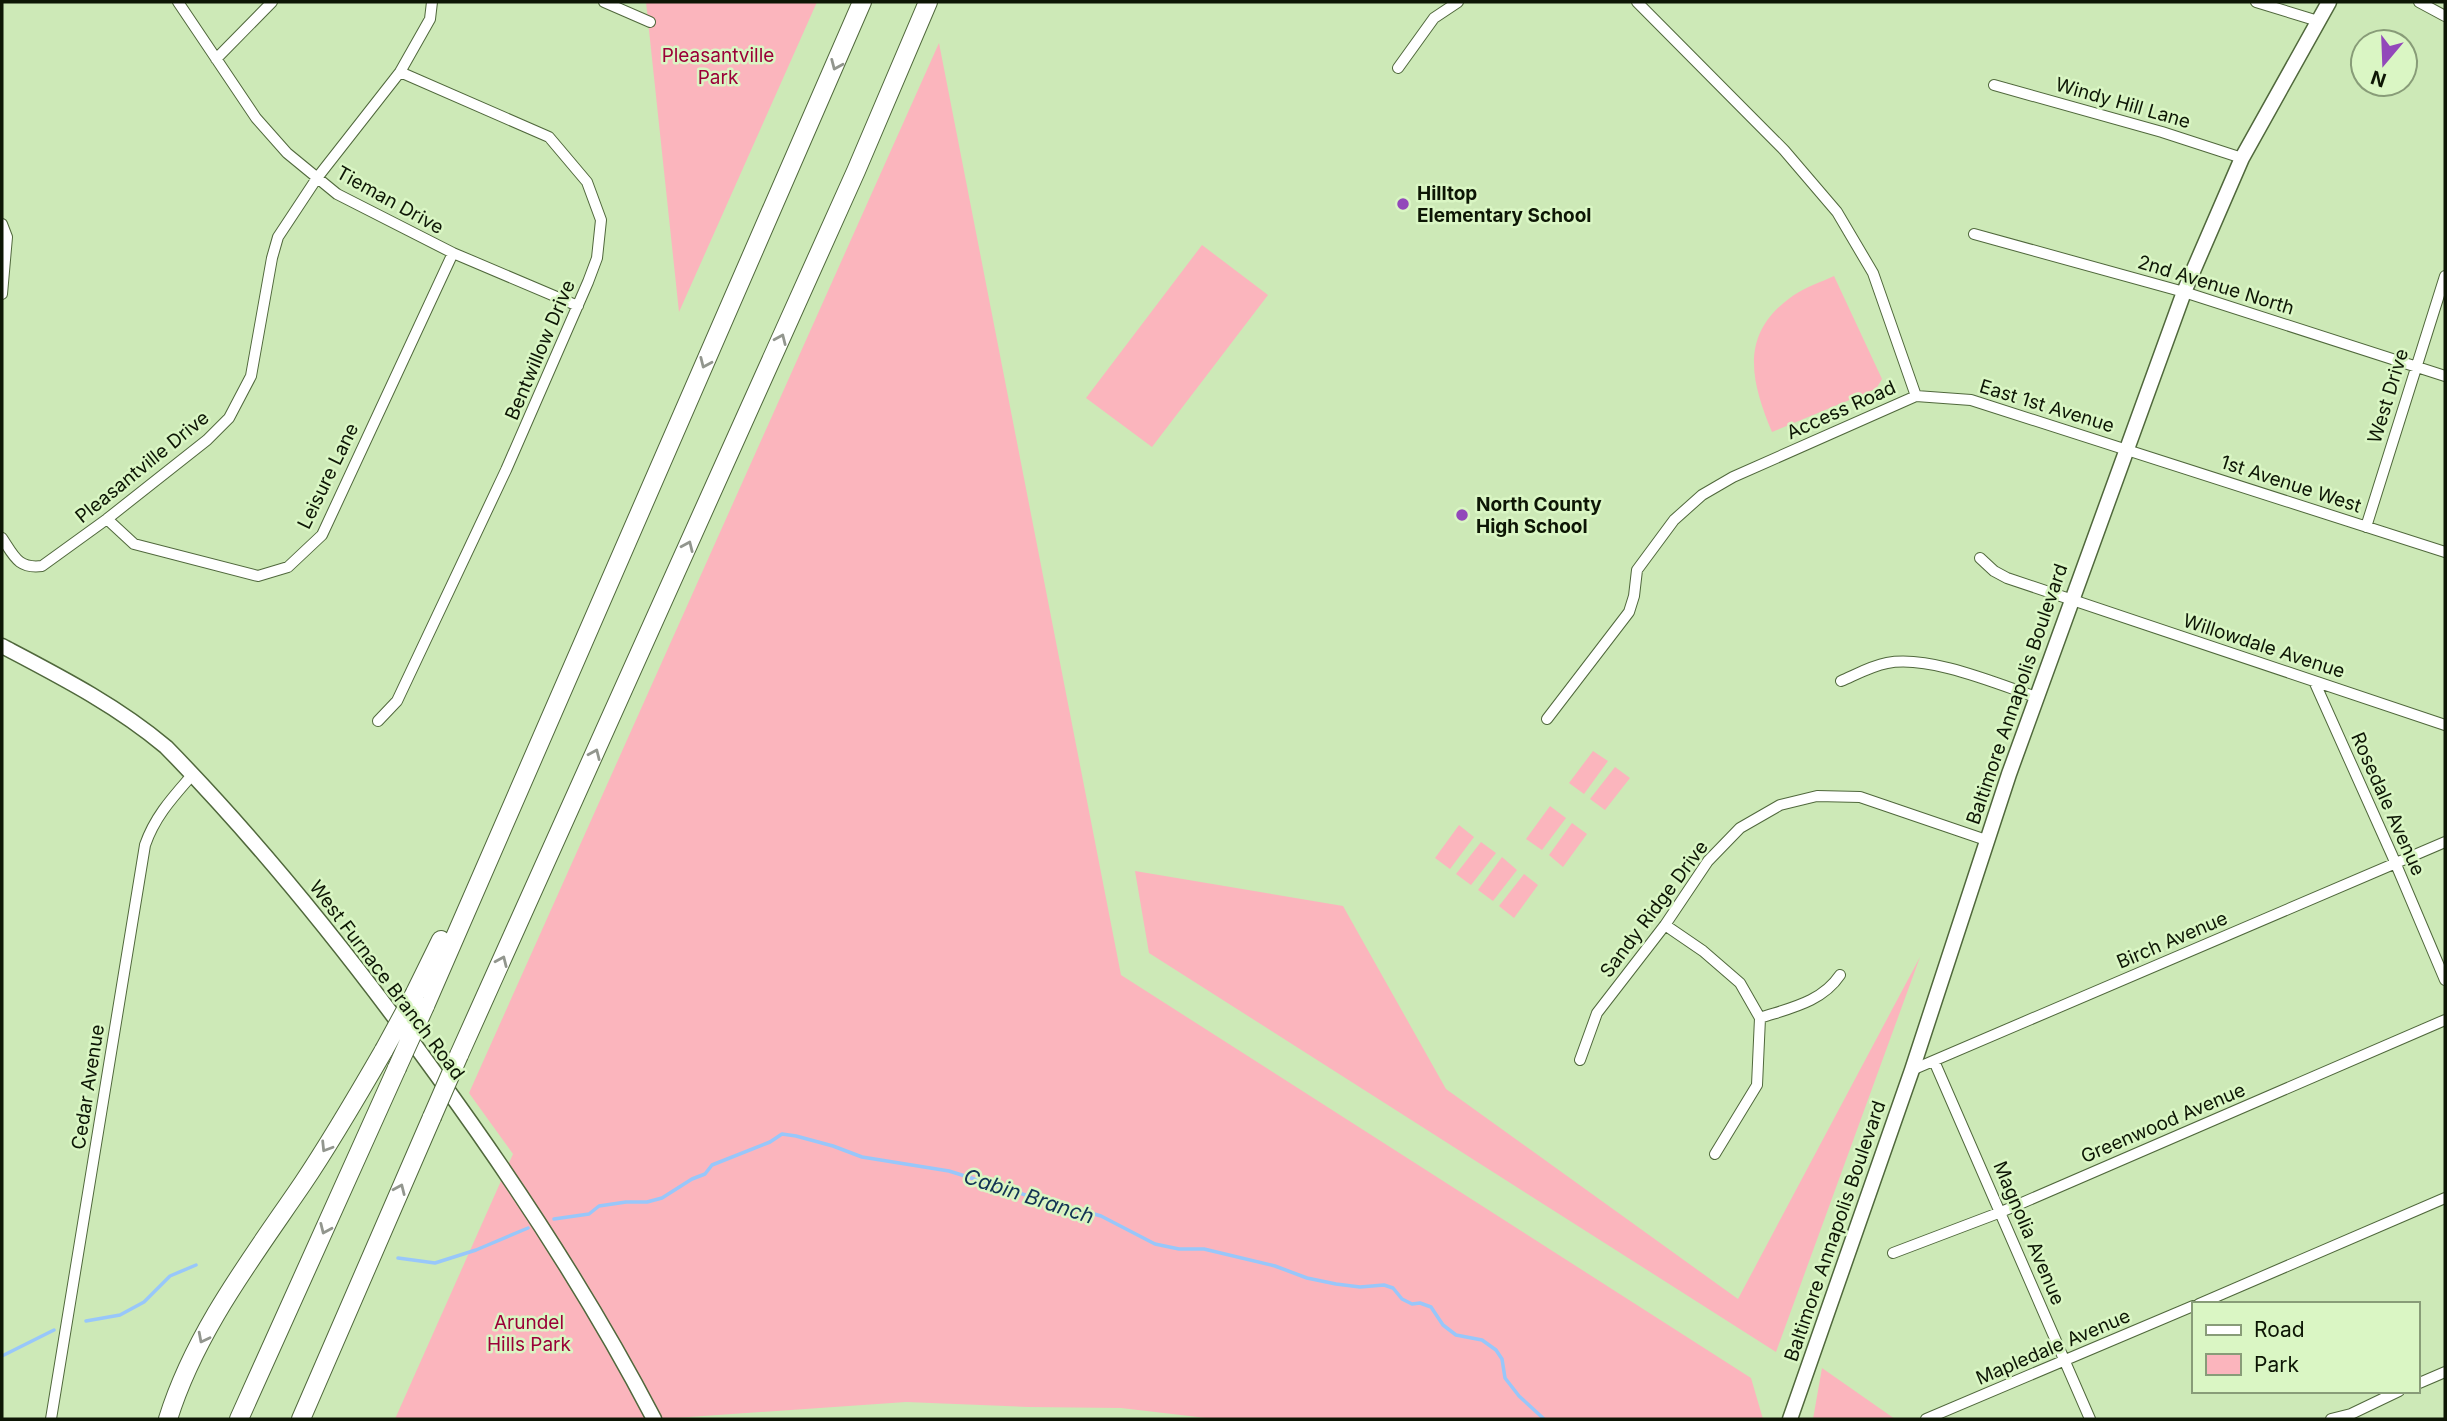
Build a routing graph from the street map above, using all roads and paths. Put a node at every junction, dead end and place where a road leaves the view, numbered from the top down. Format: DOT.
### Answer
graph roads {
  1 [pos="178,2"];
  2 [pos="272,2"];
  3 [pos="432,2"];
  4 [pos="604,2"];
  5 [pos="862,2"];
  6 [pos="928,2"];
  7 [pos="1458,2"];
  8 [pos="1637,2"];
  9 [pos="2256,2"];
  10 [pos="2329,2"];
  11 [pos="2418,2"];
  12 [pos="2445,16"];
  13 [pos="2318,21"];
  14 [pos="650,22"];
  15 [pos="216,59"];
  16 [pos="1398,68"];
  17 [pos="400,72"];
  18 [pos="1994,85"];
  19 [pos="2242,158"];
  20 [pos="317,178"];
  21 [pos="2,224"];
  22 [pos="1974,234"];
  23 [pos="453,253"];
  24 [pos="2445,276"];
  25 [pos="2184,292"];
  26 [pos="2,294"];
  27 [pos="578,306"];
  28 [pos="2416,366"];
  29 [pos="2445,376"];
  30 [pos="1916,396"];
  31 [pos="2126,449"];
  32 [pos="107,519"];
  33 [pos="2366,527"];
  34 [pos="2,538"];
  35 [pos="2445,552"];
  36 [pos="1980,558"];
  37 [pos="2071,600"];
  38 [pos="2,646"];
  39 [pos="1841,681"];
  40 [pos="2314,681"];
  41 [pos="2036,697"];
  42 [pos="1547,719"];
  43 [pos="378,721"];
  44 [pos="2445,725"];
  45 [pos="193,774"];
  46 [pos="1986,840"];
  47 [pos="2445,842"];
  48 [pos="2396,863"];
  49 [pos="1665,925"];
  50 [pos="1840,975"];
  51 [pos="2445,980"];
  52 [pos="420,999"];
  53 [pos="1760,1018"];
  54 [pos="2445,1020"];
  55 [pos="1580,1060"];
  56 [pos="1934,1060"];
  57 [pos="1912,1070"];
  58 [pos="1715,1154"];
  59 [pos="2445,1198"];
  60 [pos="2001,1212"];
  61 [pos="1893,1253"];
  62 [pos="365,1270"];
  63 [pos="2204,1302"];
  64 [pos="2192,1306"];
  65 [pos="2065,1362"];
  66 [pos="2445,1372"];
  67 [pos="2419,1383"];
  68 [pos="2395,1393"];
  69 [pos="51,1419"];
  70 [pos="168,1419"];
  71 [pos="239,1419"];
  72 [pos="291,1419"];
  73 [pos="301,1419"];
  74 [pos="654,1419"];
  75 [pos="1790,1419"];
  76 [pos="1926,1419"];
  77 [pos="2090,1419"];
  78 [pos="2331,1419"];
  1 -- 15 [label="street, Tieman Drive"];
  2 -- 15 [label="street"];
  3 -- 17 [label="street, Pleasantville Drive"];
  4 -- 14 [label="street"];
  5 -- 52 [label="highway, one-way"];
  62 -- 6 [label="highway, one-way, bridge"];
  7 -- 16 [label="street"];
  8 -- 30 [label="street, Access Road"];
  9 -- 13 [label="street"];
  10 -- 13 [label="main road, Baltimore Annapolis Boulevard"];
  11 -- 12 [label="street"];
  13 -- 19 [label="main road, Baltimore Annapolis Boulevard"];
  15 -- 20 [label="street, Tieman Drive"];
  17 -- 20 [label="street, Pleasantville Drive"];
  17 -- 27 [label="street, Bentwillow Drive"];
  18 -- 19 [label="street, Windy Hill Lane"];
  19 -- 25 [label="main road, Baltimore Annapolis Boulevard"];
  20 -- 23 [label="street, Tieman Drive"];
  20 -- 32 [label="street, Pleasantville Drive"];
  21 -- 26 [label="street"];
  22 -- 25 [label="street, 2nd Avenue North"];
  23 -- 27 [label="street, Tieman Drive"];
  23 -- 32 [label="street, Leisure Lane"];
  24 -- 28 [label="street, West Drive"];
  25 -- 28 [label="street, 2nd Avenue North"];
  25 -- 31 [label="main road, Baltimore Annapolis Boulevard"];
  27 -- 43 [label="street, Bentwillow Drive"];
  28 -- 29 [label="street, 2nd Avenue North"];
  28 -- 33 [label="street, West Drive"];
  30 -- 31 [label="street, East 1st Avenue"];
  30 -- 42 [label="street, Access Road"];
  31 -- 33 [label="street, 1st Avenue West"];
  31 -- 37 [label="main road, Baltimore Annapolis Boulevard"];
  32 -- 34 [label="street, Pleasantville Drive"];
  33 -- 35 [label="street, 1st Avenue West"];
  36 -- 37 [label="street, Willowdale Avenue"];
  37 -- 40 [label="street, Willowdale Avenue"];
  37 -- 41 [label="main road, Baltimore Annapolis Boulevard"];
  38 -- 45 [label="main road, West Furnace Branch Road"];
  39 -- 41 [label="street"];
  40 -- 44 [label="street, Willowdale Avenue"];
  40 -- 48 [label="street, Rosedale Avenue"];
  41 -- 46 [label="main road, Baltimore Annapolis Boulevard"];
  45 -- 69 [label="street, Cedar Avenue"];
  45 -- 74 [label="main road, West Furnace Branch Road"];
  46 -- 49 [label="street, Sandy Ridge Drive"];
  46 -- 57 [label="main road, Baltimore Annapolis Boulevard"];
  47 -- 48 [label="street, Birch Avenue"];
  48 -- 51 [label="street, Rosedale Avenue"];
  48 -- 56 [label="street, Birch Avenue"];
  49 -- 53 [label="street"];
  49 -- 55 [label="street, Sandy Ridge Drive"];
  50 -- 53 [label="street"];
  52 -- 70 [label="highway, one-way, bridge"];
  52 -- 71 [label="highway, one-way, bridge"];
  53 -- 58 [label="street"];
  54 -- 60 [label="street, Greenwood Avenue"];
  56 -- 57 [label="street, Birch Avenue"];
  56 -- 60 [label="street, Magnolia Avenue"];
  57 -- 75 [label="main road, Baltimore Annapolis Boulevard"];
  59 -- 63 [label="street"];
  60 -- 61 [label="street, Greenwood Avenue"];
  60 -- 65 [label="street, Magnolia Avenue"];
  62 -- 72 [label="highway"];
  62 -- 73 [label="highway"];
  64 -- 65 [label="street, Mapledale Avenue"];
  65 -- 76 [label="street, Mapledale Avenue"];
  65 -- 77 [label="street, Magnolia Avenue"];
  66 -- 67 [label="street"];
  68 -- 78 [label="street"];
}
